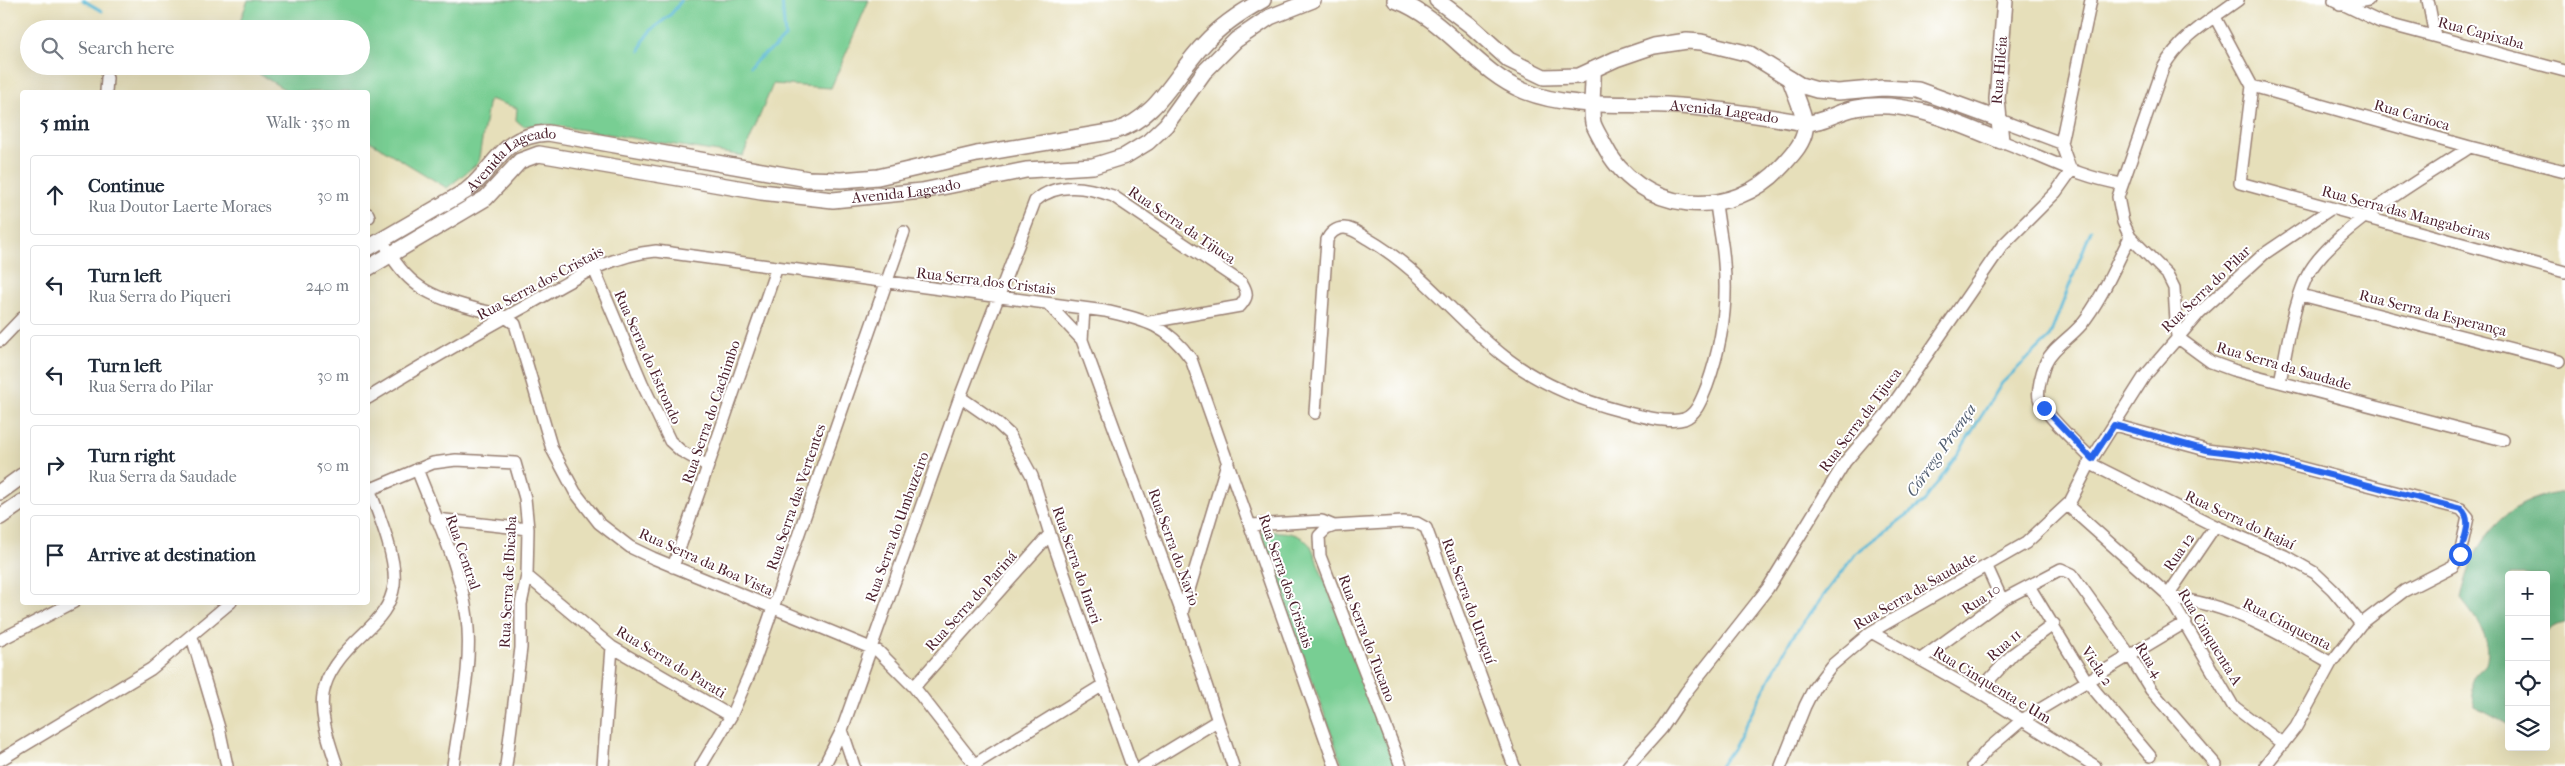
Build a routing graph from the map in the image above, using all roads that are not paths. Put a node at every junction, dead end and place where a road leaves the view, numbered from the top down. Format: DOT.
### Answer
graph roads {
  1 [pos="1263,0"];
  2 [pos="1313,0"];
  3 [pos="1396,0"];
  4 [pos="1437,0"];
  5 [pos="2005,0"];
  6 [pos="2090,0"];
  7 [pos="2238,0"];
  8 [pos="2368,0"];
  9 [pos="2428,0"];
  10 [pos="2337,2"];
  11 [pos="2215,17"];
  12 [pos="2435,36"];
  13 [pos="1593,70"];
  14 [pos="2565,71"];
  15 [pos="107,78"];
  16 [pos="1790,79"];
  17 [pos="2252,86"];
  18 [pos="106,90"];
  19 [pos="1593,104"];
  20 [pos="2000,120"];
  21 [pos="1805,123"];
  22 [pos="537,134"];
  23 [pos="2001,141"];
  24 [pos="2061,143"];
  25 [pos="2470,147"];
  26 [pos="540,154"];
  27 [pos="2071,171"];
  28 [pos="2565,171"];
  29 [pos="2122,184"];
  30 [pos="1716,204"];
  31 [pos="2332,208"];
  32 [pos="2365,217"];
  33 [pos="904,232"];
  34 [pos="2130,237"];
  35 [pos="382,240"];
  36 [pos="370,247"];
  37 [pos="390,254"];
  38 [pos="370,267"];
  39 [pos="777,267"];
  40 [pos="594,269"];
  41 [pos="2565,272"];
  42 [pos="887,283"];
  43 [pos="2300,295"];
  44 [pos="996,298"];
  45 [pos="1048,304"];
  46 [pos="1084,308"];
  47 [pos="506,317"];
  48 [pos="20,320"];
  49 [pos="1150,322"];
  50 [pos="2177,337"];
  51 [pos="1082,340"];
  52 [pos="0,341"];
  53 [pos="2559,361"];
  54 [pos="2280,382"];
  55 [pos="370,397"];
  56 [pos="960,397"];
  57 [pos="1315,413"];
  58 [pos="2114,425"];
  59 [pos="2503,440"];
  60 [pos="1228,460"];
  61 [pos="2090,461"];
  62 [pos="708,466"];
  63 [pos="417,469"];
  64 [pos="20,477"];
  65 [pos="370,487"];
  66 [pos="0,492"];
  67 [pos="370,494"];
  68 [pos="20,503"];
  69 [pos="2066,505"];
  70 [pos="0,517"];
  71 [pos="436,519"];
  72 [pos="1251,525"];
  73 [pos="1334,526"];
  74 [pos="2215,526"];
  75 [pos="528,529"];
  76 [pos="1050,534"];
  77 [pos="672,567"];
  78 [pos="1986,567"];
  79 [pos="2061,569"];
  80 [pos="527,576"];
  81 [pos="2029,586"];
  82 [pos="2170,596"];
  83 [pos="2002,600"];
  84 [pos="68,605"];
  85 [pos="229,605"];
  86 [pos="773,608"];
  87 [pos="1182,613"];
  88 [pos="2186,622"];
  89 [pos="2054,624"];
  90 [pos="2361,624"];
  91 [pos="1871,632"];
  92 [pos="192,637"];
  93 [pos="0,640"];
  94 [pos="612,647"];
  95 [pos="874,649"];
  96 [pos="2130,657"];
  97 [pos="1921,660"];
  98 [pos="2331,663"];
  99 [pos="2086,680"];
  100 [pos="1103,685"];
  101 [pos="914,687"];
  102 [pos="1978,692"];
  103 [pos="731,716"];
  104 [pos="2022,720"];
  105 [pos="1217,721"];
  106 [pos="842,730"];
  107 [pos="2282,744"];
  108 [pos="2150,756"];
  109 [pos="0,760"];
  110 [pos="975,765"];
  111 [pos="2216,765"];
  112 [pos="227,766"];
  113 [pos="337,766"];
  114 [pos="452,766"];
  115 [pos="506,766"];
  116 [pos="603,766"];
  117 [pos="701,766"];
  118 [pos="824,766"];
  119 [pos="854,766"];
  120 [pos="1132,766"];
  121 [pos="1143,766"];
  122 [pos="1233,766"];
  123 [pos="1336,766"];
  124 [pos="1401,766"];
  125 [pos="1514,766"];
  126 [pos="1628,766"];
  127 [pos="1781,766"];
  128 [pos="1973,766"];
  129 [pos="2095,766"];
  130 [pos="2265,766"];
  1 -- 22 [label="main road, Avenida Lageado"];
  2 -- 26 [label="main road, Avenida Lageado"];
  3 -- 19 [label="main road, Avenida Lageado"];
  4 -- 13 [label="main road"];
  5 -- 20 [label="main road, Rua Hiléia"];
  6 -- 24 [label="street"];
  7 -- 11 [label="street"];
  8 -- 10 [label="street"];
  9 -- 12 [label="street"];
  10 -- 12 [label="street, Rua Capixaba"];
  11 -- 17 [label="street"];
  11 -- 29 [label="street"];
  12 -- 14 [label="street, Rua Capixaba"];
  13 -- 16 [label="main road"];
  13 -- 19 [label="main road"];
  15 -- 18 [label="street"];
  16 -- 20 [label="main road"];
  16 -- 21 [label="main road"];
  17 -- 25 [label="street, Rua Carioca"];
  17 -- 31 [label="street, Rua Serra das Mangabeiras"];
  19 -- 21 [label="main road, Avenida Lageado"];
  19 -- 30 [label="main road"];
  20 -- 23 [label="main road, Rua Hiléia"];
  20 -- 24 [label="street"];
  21 -- 23 [label="main road, Avenida Lageado"];
  21 -- 30 [label="main road"];
  22 -- 26 [label="main road"];
  22 -- 35 [label="main road, Avenida Lageado"];
  23 -- 27 [label="street, Avenida Lageado"];
  24 -- 27 [label="street"];
  25 -- 28 [label="street, Rua Carioca"];
  25 -- 32 [label="street"];
  26 -- 37 [label="main road, Avenida Lageado"];
  27 -- 29 [label="street"];
  27 -- 126 [label="street, Rua Serra da Tijuca"];
  29 -- 34 [label="street"];
  30 -- 57 [label="street"];
  31 -- 32 [label="street, Rua Serra das Mangabeiras"];
  31 -- 50 [label="street, Rua Serra do Pilar"];
  32 -- 41 [label="street, Rua Serra das Mangabeiras"];
  32 -- 43 [label="street"];
  33 -- 42 [label="street, Rua Serra das Vertentes"];
  34 -- 50 [label="street"];
  34 -- 61 [label="street"];
  35 -- 36 [label="main road, Avenida Lageado"];
  35 -- 37 [label="street"];
  37 -- 38 [label="main road, Avenida Lageado"];
  37 -- 47 [label="street"];
  39 -- 40 [label="street, Rua Serra dos Cristais"];
  39 -- 42 [label="street, Rua Serra dos Cristais"];
  39 -- 62 [label="street, Rua Serra do Cachimbo"];
  40 -- 47 [label="street, Rua Serra dos Cristais"];
  40 -- 62 [label="street, Rua Serra do Estrondo"];
  42 -- 44 [label="street, Rua Serra dos Cristais"];
  42 -- 86 [label="street, Rua Serra das Vertentes"];
  43 -- 53 [label="street, Rua Serra da Esperança"];
  43 -- 54 [label="street"];
  44 -- 45 [label="street, Rua Serra dos Cristais"];
  44 -- 49 [label="street, Rua Serra da Tijuca"];
  44 -- 56 [label="street, Rua Serra do Umbuzeiro"];
  45 -- 46 [label="street, Rua Serra dos Cristais"];
  45 -- 51 [label="street, Rua Serra do Navio"];
  46 -- 49 [label="street, Rua Serra dos Cristais"];
  46 -- 51 [label="street, Rua Serra do Navio"];
  47 -- 55 [label="street, Rua Serra dos Cristais"];
  47 -- 77 [label="street, Rua Serra da Boa Vista"];
  48 -- 52 [label="street"];
  49 -- 60 [label="street, Rua Serra dos Cristais"];
  50 -- 54 [label="street, Rua Serra da Saudade"];
  50 -- 58 [label="street, Rua Serra do Pilar"];
  51 -- 87 [label="street, Rua Serra do Navio"];
  54 -- 59 [label="street, Rua Serra da Saudade"];
  56 -- 76 [label="street, Rua Serra do Imeri"];
  56 -- 95 [label="street, Rua Serra do Umbuzeiro"];
  58 -- 61 [label="street, Rua Serra do Pilar"];
  58 -- 90 [label="street"];
  60 -- 72 [label="street, Rua Serra dos Cristais"];
  60 -- 87 [label="street"];
  61 -- 69 [label="street, Rua Serra da Saudade"];
  61 -- 74 [label="street, Rua Serra do Itajaí"];
  62 -- 77 [label="street, Rua Serra do Cachimbo"];
  63 -- 65 [label="street, Rua Serra de Ibicaba"];
  63 -- 71 [label="street, Rua Central"];
  63 -- 75 [label="street, Rua Serra de Ibicaba"];
  64 -- 66 [label="main road"];
  67 -- 113 [label="street"];
  68 -- 70 [label="main road"];
  69 -- 78 [label="street, Rua Serra da Saudade"];
  69 -- 82 [label="street, Rua Cinquenta A"];
  71 -- 75 [label="street"];
  71 -- 114 [label="street, Rua Central"];
  72 -- 73 [label="street, Rua Serra do Uruçuí"];
  72 -- 123 [label="street, Rua Serra dos Cristais"];
  73 -- 124 [label="street, Rua Serra do Tucano"];
  73 -- 125 [label="street, Rua Serra do Uruçuí"];
  74 -- 82 [label="street, Rua 12"];
  74 -- 90 [label="street, Rua Serra do Itajaí"];
  75 -- 80 [label="street, Rua Serra de Ibicaba"];
  76 -- 100 [label="street, Rua Serra do Imeri"];
  76 -- 101 [label="street, Rua Serra do Pariná"];
  77 -- 86 [label="street, Rua Serra da Boa Vista"];
  78 -- 83 [label="street"];
  78 -- 91 [label="street, Rua Serra da Saudade"];
  79 -- 81 [label="street, Rua 10"];
  79 -- 96 [label="street, Rua 4"];
  80 -- 94 [label="street, Rua Serra do Parati"];
  80 -- 115 [label="street, Rua Serra de Ibicaba"];
  81 -- 83 [label="street, Rua 10"];
  81 -- 89 [label="street, Viela 2"];
  82 -- 88 [label="street, Rua Cinquenta A"];
  82 -- 98 [label="street, Rua Cinquenta"];
  83 -- 97 [label="street, Rua 10"];
  84 -- 93 [label="street"];
  85 -- 92 [label="street"];
  86 -- 95 [label="street, Rua Serra da Boa Vista"];
  86 -- 103 [label="street, Rua Serra das Vertentes"];
  87 -- 105 [label="street, Rua Serra do Navio"];
  88 -- 96 [label="street"];
  88 -- 107 [label="street, Rua Cinquenta A"];
  89 -- 99 [label="street, Viela 2"];
  89 -- 102 [label="street, Rua 11"];
  90 -- 98 [label="street"];
  91 -- 97 [label="street, Rua Cinquenta e Um"];
  91 -- 127 [label="street, Rua Serra da Saudade"];
  92 -- 109 [label="street"];
  92 -- 112 [label="street"];
  94 -- 103 [label="street, Rua Serra do Parati"];
  94 -- 116 [label="street"];
  95 -- 101 [label="street, Rua Serra da Boa Vista"];
  95 -- 106 [label="street, Rua Serra do Umbuzeiro"];
  96 -- 99 [label="street"];
  96 -- 111 [label="street, Rua 4"];
  97 -- 102 [label="street, Rua Cinquenta e Um"];
  98 -- 107 [label="street"];
  99 -- 104 [label="street"];
  99 -- 108 [label="street, Viela 2"];
  100 -- 110 [label="street"];
  100 -- 120 [label="street, Rua Serra do Imeri"];
  101 -- 110 [label="street, Rua Serra da Boa Vista"];
  102 -- 104 [label="street, Rua Cinquenta e Um"];
  103 -- 117 [label="street, Rua Serra das Vertentes"];
  104 -- 128 [label="street"];
  104 -- 129 [label="street, Rua Cinquenta e Um"];
  105 -- 121 [label="street"];
  105 -- 122 [label="street, Rua Serra do Navio"];
  106 -- 118 [label="street, Rua Serra do Umbuzeiro"];
  106 -- 119 [label="street"];
  107 -- 130 [label="street"];
}
